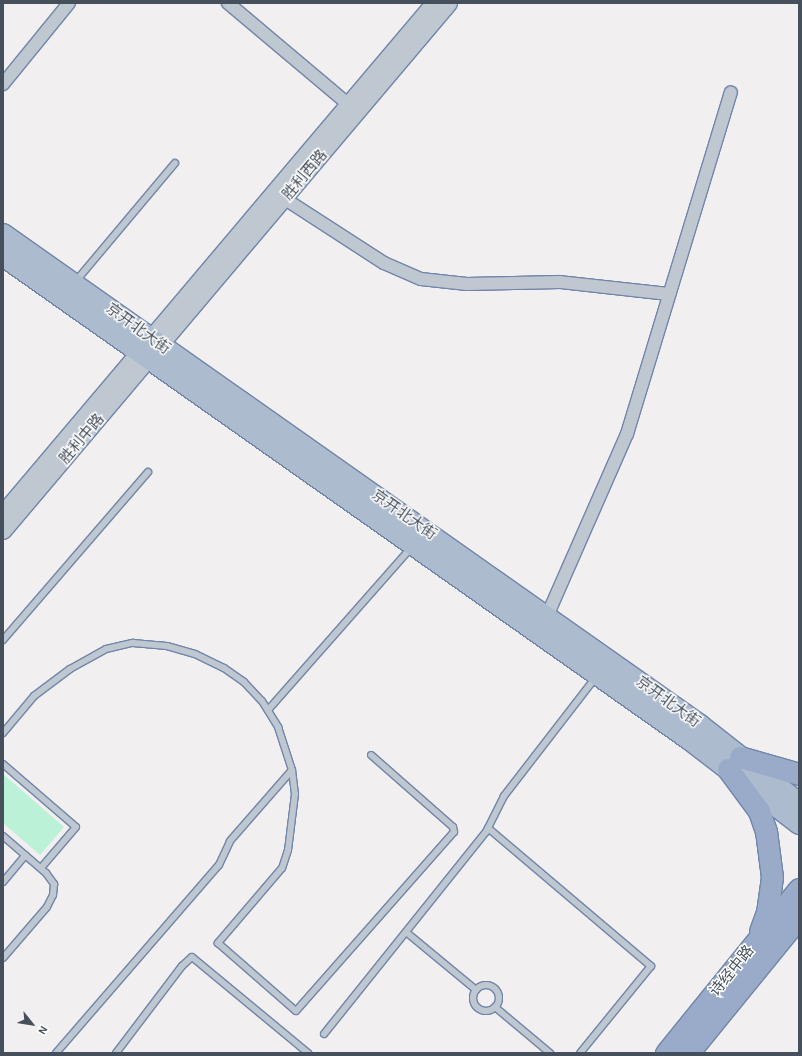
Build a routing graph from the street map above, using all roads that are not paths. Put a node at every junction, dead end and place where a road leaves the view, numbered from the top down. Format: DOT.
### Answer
graph roads {
  1 [pos="69,3"];
  2 [pos="228,3"];
  3 [pos="433,3"];
  4 [pos="449,3"];
  5 [pos="3,84"];
  6 [pos="731,92"];
  7 [pos="348,104"];
  8 [pos="176,163"];
  9 [pos="285,199"];
  10 [pos="3,234"];
  11 [pos="3,256"];
  12 [pos="74,284"];
  13 [pos="669,294"];
  14 [pos="150,349"];
  15 [pos="148,472"];
  16 [pos="3,512"];
  17 [pos="3,531"];
  18 [pos="415,544"];
  19 [pos="547,616"];
  20 [pos="3,640"];
  21 [pos="598,674"];
  22 [pos="268,710"];
  23 [pos="3,732"];
  24 [pos="371,755"];
  25 [pos="734,763"];
  26 [pos="3,764"];
  27 [pos="292,770"];
  28 [pos="799,774"];
  29 [pos="799,803"];
  30 [pos="799,824"];
  31 [pos="488,828"];
  32 [pos="3,836"];
  33 [pos="26,856"];
  34 [pos="41,868"];
  35 [pos="3,882"];
  36 [pos="799,889"];
  37 [pos="799,917"];
  38 [pos="406,932"];
  39 [pos="799,938"];
  40 [pos="760,951"];
  41 [pos="3,958"];
  42 [pos="476,990"];
  43 [pos="495,1007"];
  44 [pos="324,1034"];
  45 [pos="56,1053"];
  46 [pos="116,1053"];
  47 [pos="308,1053"];
  48 [pos="550,1053"];
  49 [pos="580,1053"];
  50 [pos="666,1053"];
  51 [pos="688,1053"];
  1 -- 5 [label="street"];
  2 -- 7 [label="street"];
  3 -- 7 [label="street, 胜利西路"];
  4 -- 9 [label="street, 胜利西路"];
  6 -- 13 [label="street"];
  7 -- 14 [label="street, 胜利西路"];
  8 -- 12 [label="lane"];
  9 -- 13 [label="street"];
  9 -- 14 [label="street, 胜利西路"];
  10 -- 12 [label="main road, 京开北大街"];
  11 -- 14 [label="main road, 京开北大街"];
  12 -- 14 [label="main road, 京开北大街"];
  13 -- 19 [label="street"];
  14 -- 16 [label="street, 胜利中路"];
  14 -- 17 [label="street, 胜利中路"];
  14 -- 18 [label="main road, 京开北大街"];
  14 -- 19 [label="main road, 京开北大街"];
  15 -- 20 [label="lane"];
  18 -- 21 [label="main road, 京开北大街"];
  18 -- 22 [label="lane"];
  19 -- 25 [label="main road, 京开北大街"];
  21 -- 25 [label="main road, 京开北大街"];
  21 -- 31 [label="lane"];
  22 -- 23 [label="lane"];
  22 -- 27 [label="lane"];
  24 -- 27 [label="lane"];
  25 -- 28 [label="highway"];
  25 -- 29 [label="main road, 京开北大街"];
  25 -- 30 [label="main road, 京开北大街"];
  25 -- 40 [label="highway"];
  26 -- 34 [label="lane"];
  27 -- 45 [label="lane"];
  31 -- 38 [label="lane"];
  31 -- 49 [label="lane"];
  32 -- 33 [label="lane"];
  33 -- 34 [label="lane"];
  33 -- 35 [label="lane"];
  34 -- 41 [label="lane"];
  36 -- 40 [label="highway, 诗经中路"];
  37 -- 40 [label="highway, 诗经中路"];
  38 -- 42 [label="lane"];
  38 -- 44 [label="lane"];
  39 -- 40 [label="highway"];
  40 -- 50 [label="highway, 诗经中路"];
  40 -- 51 [label="highway, 诗经中路"];
  42 -- 43 [label="lane"];
  42 -- 43 [label="lane"];
  43 -- 48 [label="lane"];
  46 -- 47 [label="lane"];
}
